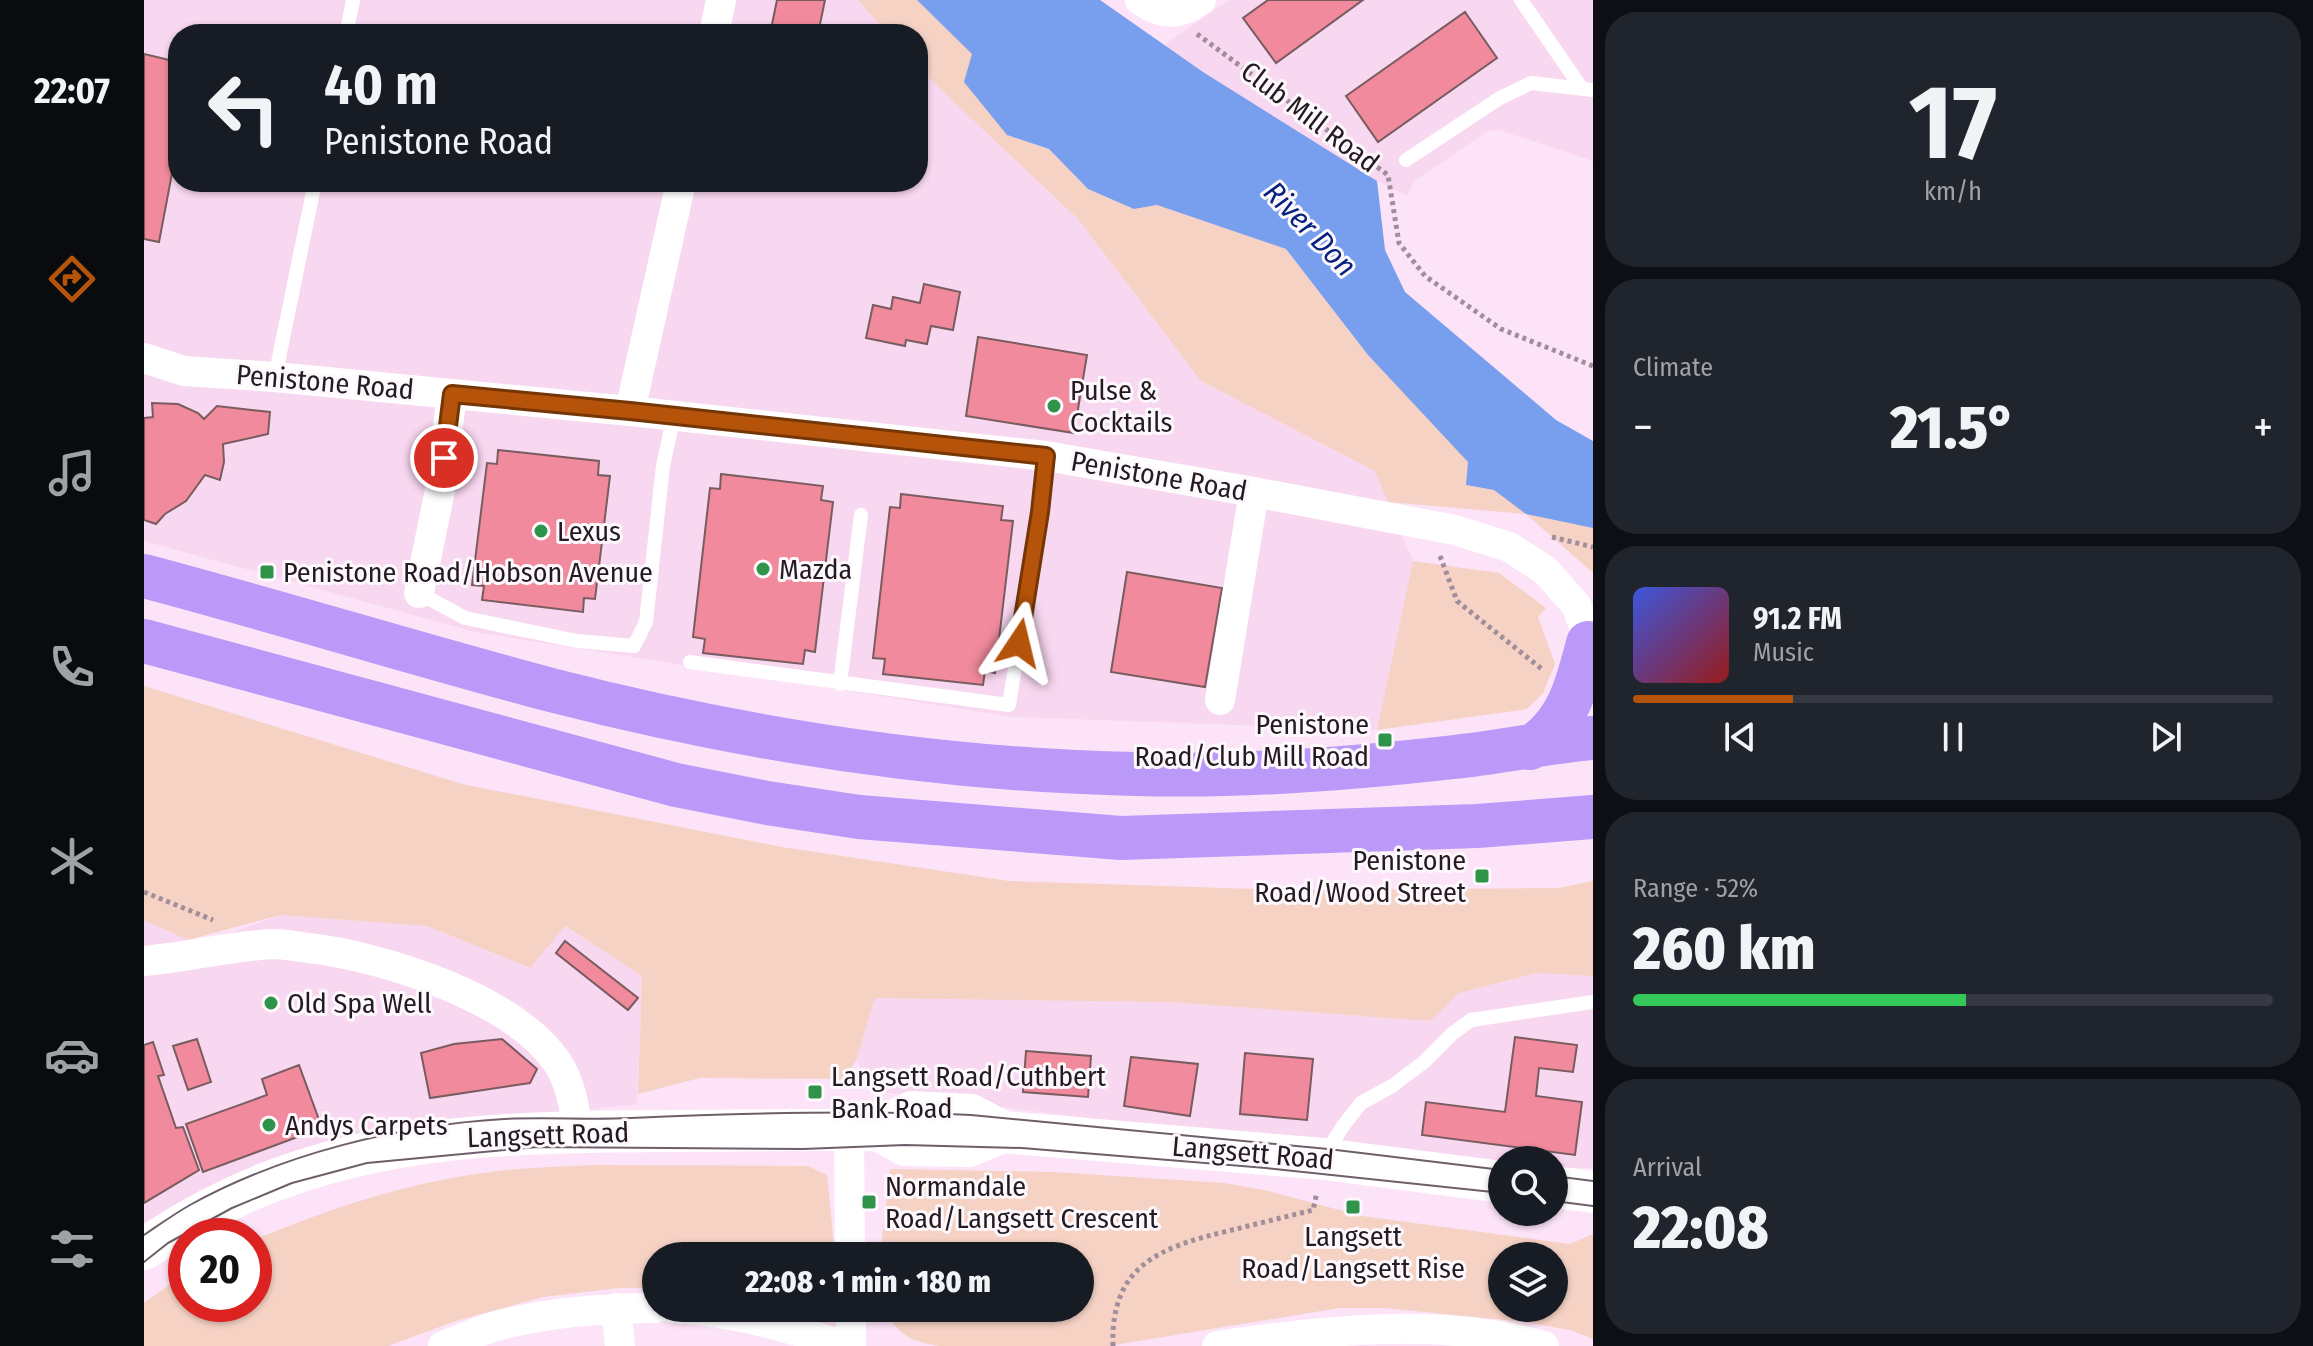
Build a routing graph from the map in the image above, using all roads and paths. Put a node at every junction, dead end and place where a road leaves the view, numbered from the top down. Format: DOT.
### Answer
graph roads {
  1 [pos="353,0"];
  2 [pos="721,0"];
  3 [pos="1140,0"];
  4 [pos="1201,0"];
  5 [pos="1521,0"];
  6 [pos="1171,14"];
  7 [pos="348,24"];
  8 [pos="716,24"];
  9 [pos="1587,89"];
  10 [pos="1406,160"];
  11 [pos="313,192"];
  12 [pos="679,192"];
  13 [pos="144,358"];
  14 [pos="1593,366"];
  15 [pos="184,371"];
  16 [pos="275,377"];
  17 [pos="144,378"];
  18 [pos="452,394"];
  19 [pos="630,411"];
  20 [pos="674,415"];
  21 [pos="1046,456"];
  22 [pos="1254,492"];
  23 [pos="861,515"];
  24 [pos="1429,526"];
  25 [pos="144,576"];
  26 [pos="419,593"];
  27 [pos="1587,628"];
  28 [pos="144,641"];
  29 [pos="690,662"];
  30 [pos="840,684"];
  31 [pos="1572,697"];
  32 [pos="1220,700"];
  33 [pos="1593,738"];
  34 [pos="1530,748"];
  35 [pos="1593,817"];
  36 [pos="144,892"];
  37 [pos="216,921"];
  38 [pos="144,961"];
  39 [pos="1593,1002"];
  40 [pos="864,1129"];
  41 [pos="579,1132"];
  42 [pos="1324,1159"];
  43 [pos="1488,1180"];
  44 [pos="1568,1189"];
  45 [pos="1593,1192"];
  46 [pos="852,1242"];
  47 [pos="144,1249"];
  48 [pos="616,1308"];
  49 [pos="642,1308"];
  50 [pos="765,1322"];
  51 [pos="851,1322"];
  52 [pos="1275,1342"];
  53 [pos="443,1346"];
  54 [pos="620,1346"];
  55 [pos="845,1346"];
  56 [pos="851,1346"];
  57 [pos="1113,1346"];
  58 [pos="1217,1346"];
  59 [pos="1544,1346"];
  1 -- 7 [label="lane"];
  2 -- 8 [label="street"];
  3 -- 6 [label="street"];
  4 -- 6 [label="street"];
  5 -- 9 [label="lane"];
  6 -- 14 [label="path, Club Mill Road"];
  9 -- 10 [label="lane"];
  11 -- 16 [label="lane"];
  12 -- 19 [label="street"];
  13 -- 15 [label="street, Penistone Road"];
  15 -- 16 [label="street, Penistone Road"];
  15 -- 17 [label="street"];
  16 -- 18 [label="street, Penistone Road"];
  18 -- 19 [label="street, Penistone Road"];
  18 -- 26 [label="street"];
  19 -- 20 [label="street, Penistone Road"];
  20 -- 21 [label="street, Penistone Road"];
  20 -- 26 [label="lane"];
  21 -- 22 [label="street, Penistone Road"];
  21 -- 30 [label="lane"];
  22 -- 24 [label="street, Penistone Road"];
  22 -- 32 [label="street"];
  23 -- 30 [label="lane"];
  24 -- 27 [label="street, Penistone Road"];
  24 -- 31 [label="path"];
  25 -- 34 [label="highway"];
  27 -- 31 [label="highway"];
  28 -- 35 [label="highway"];
  29 -- 30 [label="lane"];
  31 -- 34 [label="highway"];
  33 -- 34 [label="highway"];
  36 -- 37 [label="path"];
  38 -- 41 [label="street"];
  39 -- 42 [label="lane"];
  40 -- 41 [label="street, Langsett Road"];
  40 -- 42 [label="street, Langsett Road"];
  40 -- 46 [label="street"];
  41 -- 47 [label="street, Langsett Road"];
  42 -- 43 [label="street, Langsett Road"];
  42 -- 57 [label="path"];
  44 -- 45 [label="street"];
  48 -- 49 [label="street"];
  48 -- 53 [label="street"];
  48 -- 54 [label="street"];
  50 -- 55 [label="street"];
  51 -- 56 [label="street"];
  52 -- 58 [label="street"];
  52 -- 59 [label="street"];
}
